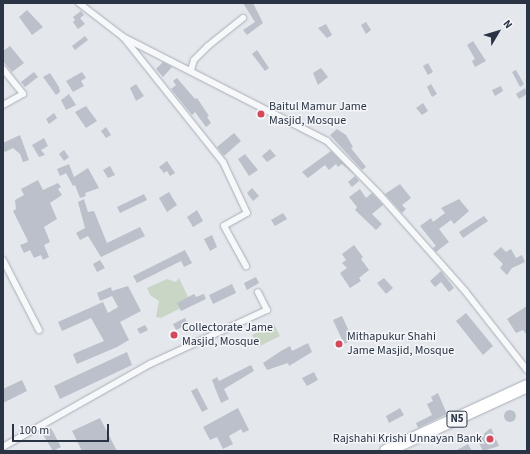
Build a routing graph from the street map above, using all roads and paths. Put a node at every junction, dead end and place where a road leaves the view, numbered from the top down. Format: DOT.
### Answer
graph roads {
  1 [pos="79,3"];
  2 [pos="244,18"];
  3 [pos="123,36"];
  4 [pos="3,69"];
  5 [pos="191,70"];
  6 [pos="3,105"];
  7 [pos="3,260"];
  8 [pos="246,266"];
  9 [pos="258,292"];
  10 [pos="39,330"];
  11 [pos="527,370"];
  12 [pos="527,386"];
  13 [pos="3,447"];
  14 [pos="386,451"];
  1 -- 3 [label="street"];
  2 -- 5 [label="street"];
  3 -- 5 [label="street"];
  3 -- 8 [label="street"];
  4 -- 6 [label="street"];
  5 -- 11 [label="street"];
  7 -- 10 [label="street"];
  9 -- 13 [label="street"];
  12 -- 14 [label="highway, N5"];
}
